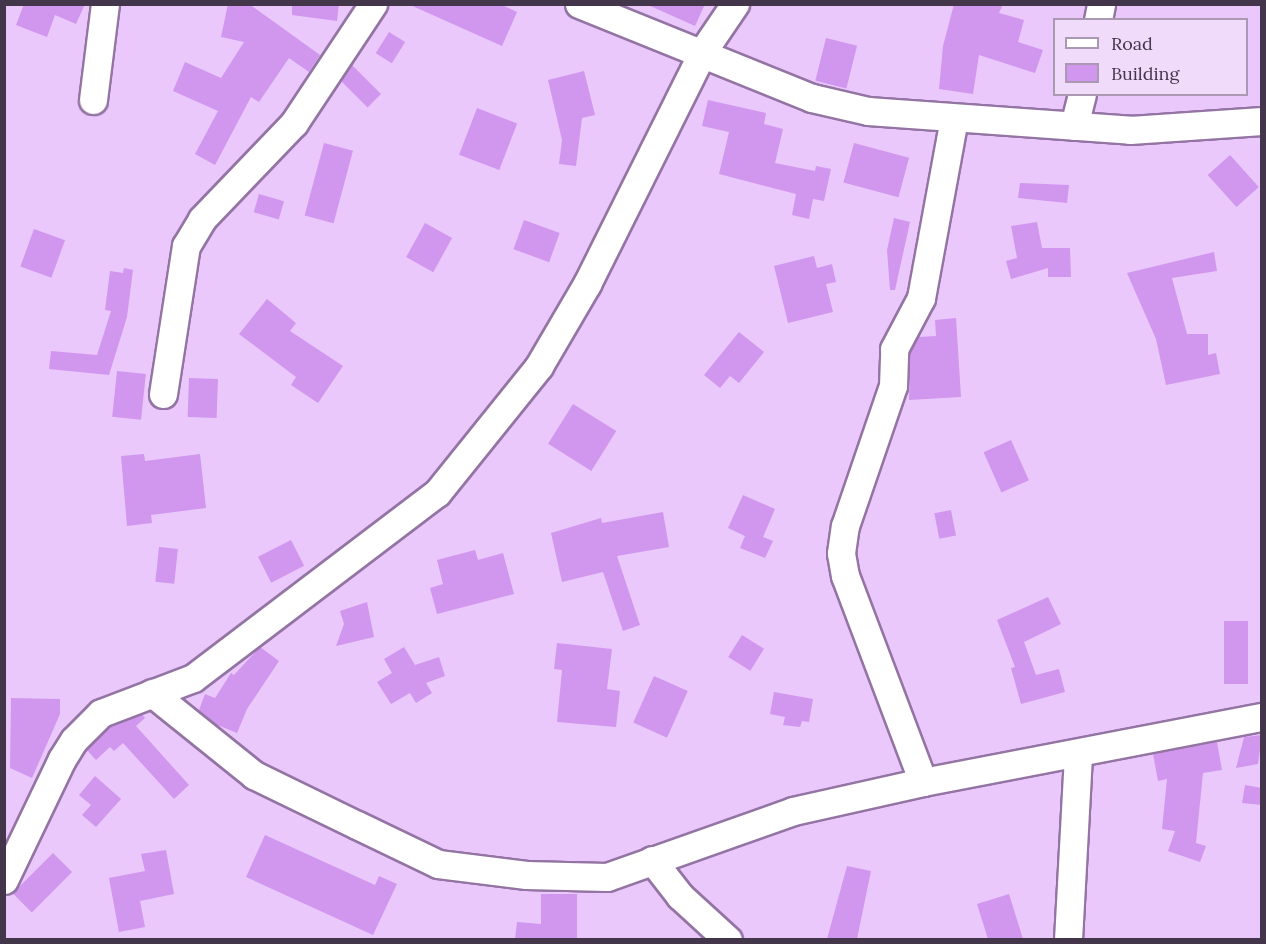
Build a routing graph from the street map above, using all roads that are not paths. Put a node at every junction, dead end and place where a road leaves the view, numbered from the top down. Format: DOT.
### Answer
graph roads {
  1 [pos="105,4"];
  2 [pos="373,4"];
  3 [pos="579,4"];
  4 [pos="735,4"];
  5 [pos="704,51"];
  6 [pos="1082,96"];
  7 [pos="93,100"];
  8 [pos="954,118"];
  9 [pos="1262,121"];
  10 [pos="1074,126"];
  11 [pos="163,394"];
  12 [pos="152,693"];
  13 [pos="1262,717"];
  14 [pos="1078,753"];
  15 [pos="923,782"];
  16 [pos="652,860"];
  17 [pos="4,880"];
  18 [pos="728,939"];
  19 [pos="1068,939"];
  1 -- 7 [label="street"];
  2 -- 11 [label="street"];
  3 -- 5 [label="street"];
  4 -- 5 [label="street"];
  5 -- 8 [label="street"];
  5 -- 12 [label="street"];
  6 -- 10 [label="street"];
  8 -- 10 [label="street"];
  8 -- 15 [label="street"];
  9 -- 10 [label="street"];
  12 -- 16 [label="street"];
  12 -- 17 [label="street"];
  13 -- 14 [label="street"];
  14 -- 15 [label="street"];
  14 -- 19 [label="street"];
  15 -- 16 [label="street"];
  16 -- 18 [label="street"];
}
